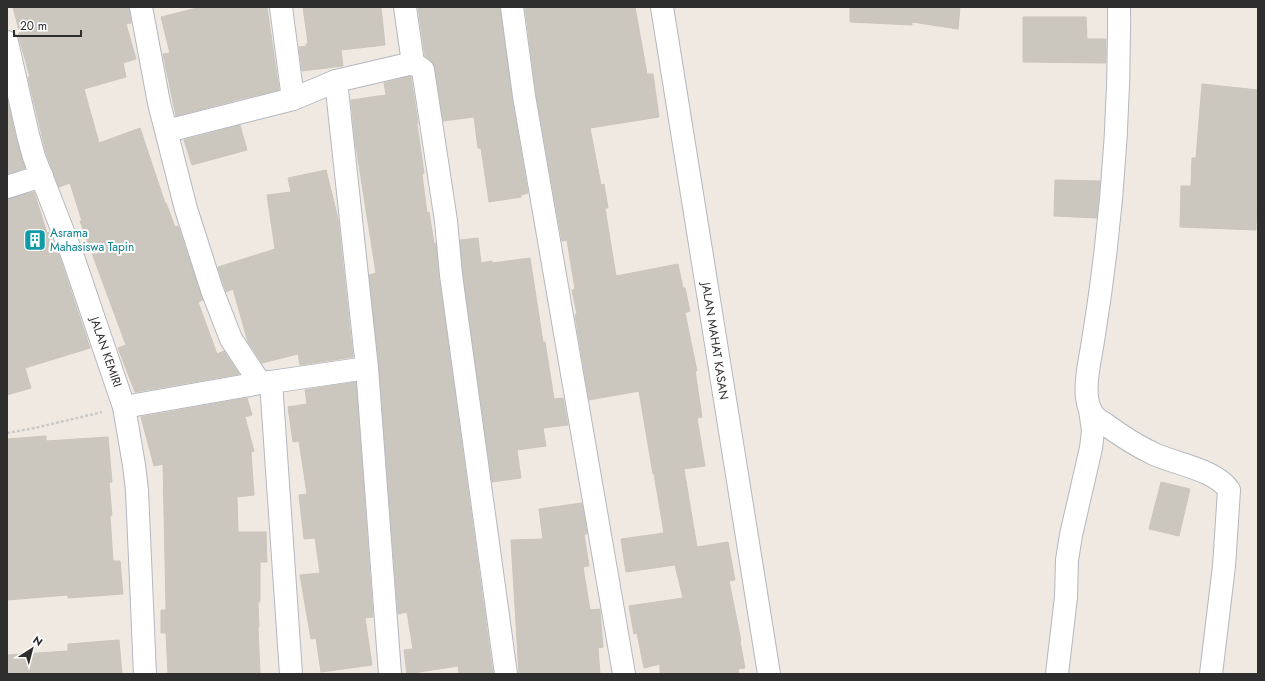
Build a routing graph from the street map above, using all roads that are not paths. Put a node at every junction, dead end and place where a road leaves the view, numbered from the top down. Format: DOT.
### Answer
graph roads {
  1 [pos="141,7"];
  2 [pos="281,7"];
  3 [pos="405,7"];
  4 [pos="512,7"];
  5 [pos="662,7"];
  6 [pos="1119,7"];
  7 [pos="7,42"];
  8 [pos="413,63"];
  9 [pos="336,81"];
  10 [pos="294,99"];
  11 [pos="167,131"];
  12 [pos="42,176"];
  13 [pos="7,187"];
  14 [pos="367,368"];
  15 [pos="266,383"];
  16 [pos="124,407"];
  17 [pos="1101,429"];
  18 [pos="145,674"];
  19 [pos="291,674"];
  20 [pos="390,674"];
  21 [pos="506,674"];
  22 [pos="624,674"];
  23 [pos="769,674"];
  24 [pos="1056,674"];
  25 [pos="1211,674"];
  1 -- 11 [label="street"];
  2 -- 10 [label="street"];
  3 -- 8 [label="street"];
  4 -- 22 [label="street"];
  5 -- 23 [label="street, JALAN MAHAT KASAN"];
  6 -- 17 [label="street"];
  7 -- 12 [label="street, JALAN KEMIRI"];
  8 -- 9 [label="street"];
  8 -- 21 [label="street"];
  9 -- 10 [label="street"];
  9 -- 14 [label="street"];
  10 -- 11 [label="street"];
  11 -- 15 [label="street"];
  12 -- 13 [label="street"];
  12 -- 16 [label="street, JALAN KEMIRI"];
  14 -- 15 [label="street"];
  14 -- 20 [label="street"];
  15 -- 16 [label="street"];
  15 -- 19 [label="street"];
  16 -- 18 [label="street, JALAN KEMIRI"];
  17 -- 24 [label="street"];
  17 -- 25 [label="street"];
}
